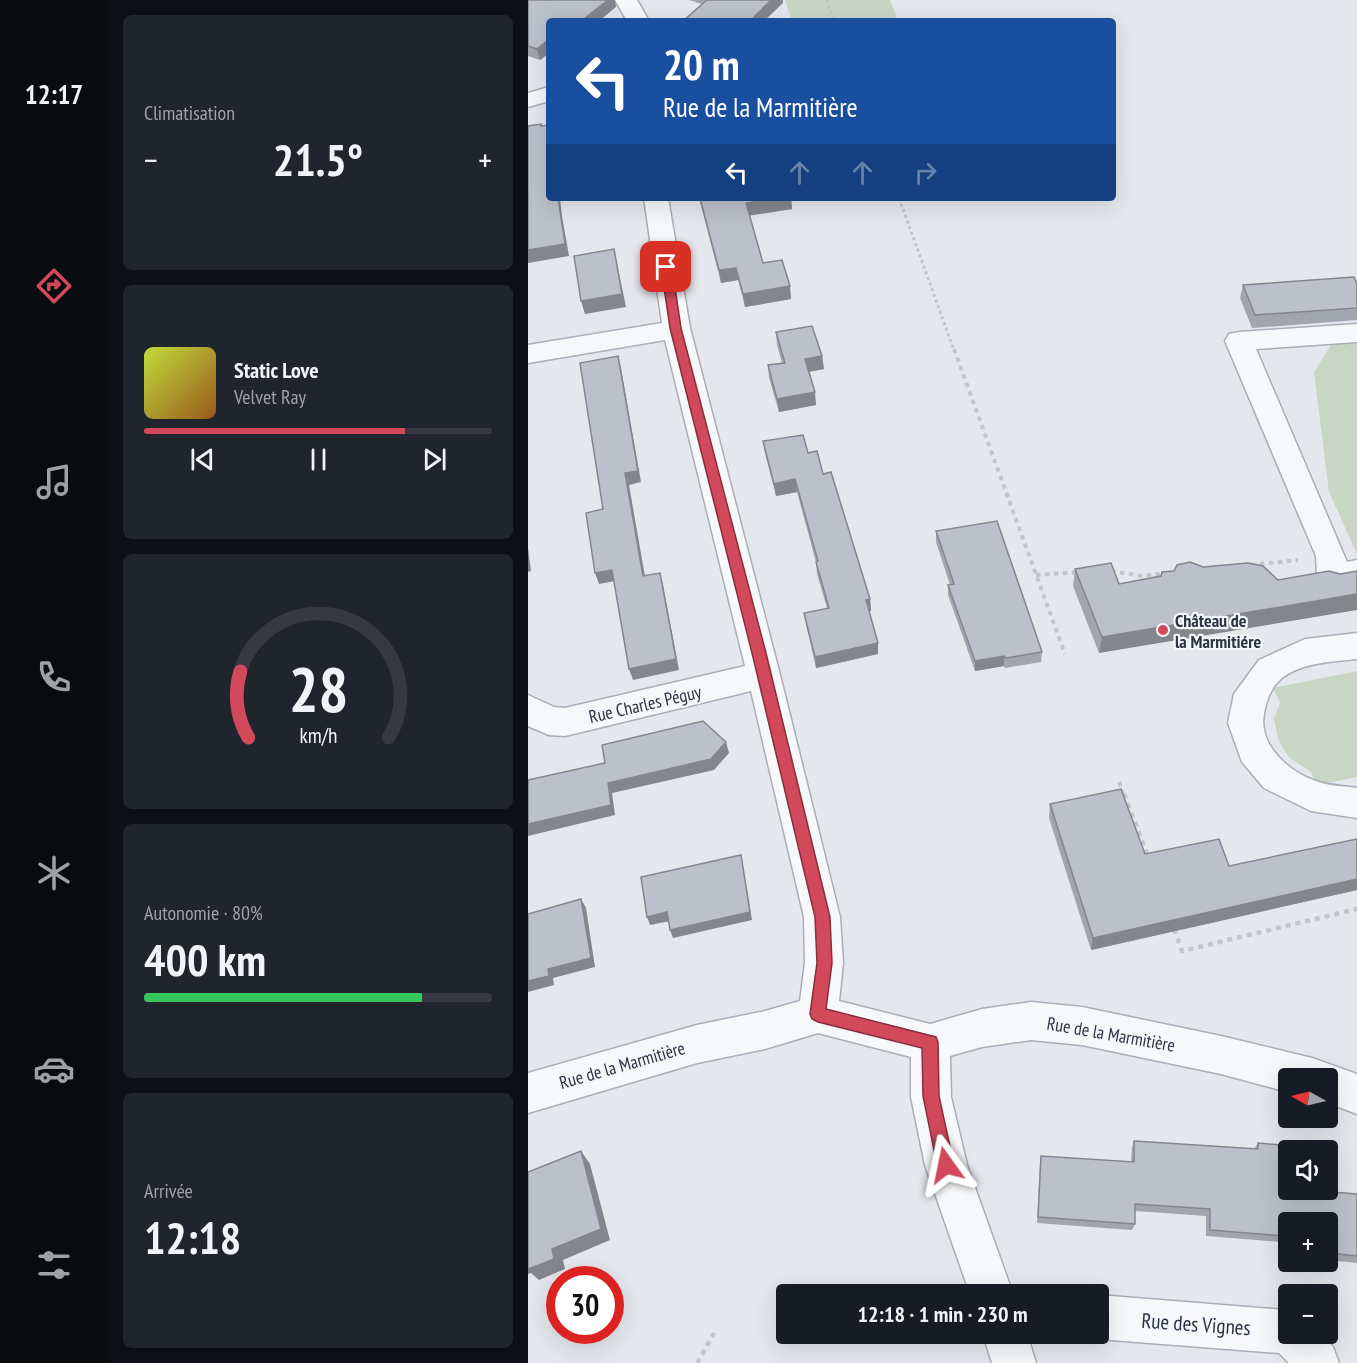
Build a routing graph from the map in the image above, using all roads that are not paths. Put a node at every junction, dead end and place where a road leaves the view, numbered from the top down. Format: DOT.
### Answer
graph roads {
  1 [pos="626,0"];
  2 [pos="636,18"];
  3 [pos="546,95"];
  4 [pos="528,100"];
  5 [pos="656,201"];
  6 [pos="676,328"];
  7 [pos="1357,333"];
  8 [pos="528,354"];
  9 [pos="1357,572"];
  10 [pos="1357,646"];
  11 [pos="764,675"];
  12 [pos="528,709"];
  13 [pos="1357,803"];
  14 [pos="818,1014"];
  15 [pos="930,1042"];
  16 [pos="1278,1069"];
  17 [pos="1338,1087"];
  18 [pos="528,1093"];
  19 [pos="1357,1094"];
  20 [pos="988,1284"];
  21 [pos="1109,1318"];
  22 [pos="1317,1363"];
  1 -- 2 [label="street"];
  3 -- 4 [label="street"];
  5 -- 6 [label="street"];
  6 -- 8 [label="street"];
  6 -- 11 [label="street"];
  7 -- 9 [label="street"];
  10 -- 13 [label="street"];
  11 -- 12 [label="street, Rue Charles Péguy"];
  11 -- 14 [label="street"];
  14 -- 15 [label="street, Rue de la Marmitière"];
  14 -- 18 [label="street, Rue de la Marmitière"];
  15 -- 16 [label="street, Rue de la Marmitière"];
  15 -- 20 [label="street"];
  17 -- 19 [label="street"];
  21 -- 22 [label="street, Rue des Vignes"];
}
